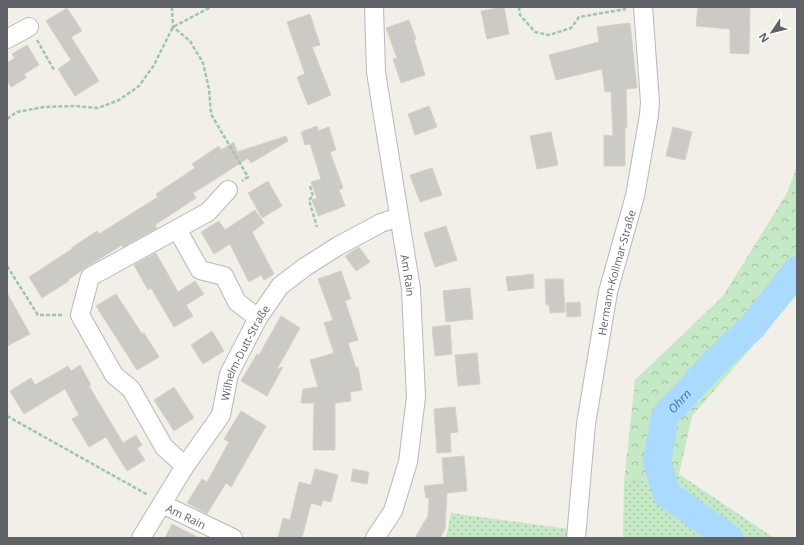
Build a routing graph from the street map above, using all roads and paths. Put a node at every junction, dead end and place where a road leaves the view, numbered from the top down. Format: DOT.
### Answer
graph roads {
  1 [pos="172,7"];
  2 [pos="211,7"];
  3 [pos="374,7"];
  4 [pos="519,7"];
  5 [pos="637,8"];
  6 [pos="29,27"];
  7 [pos="173,27"];
  8 [pos="7,39"];
  9 [pos="54,70"];
  10 [pos="7,119"];
  11 [pos="310,186"];
  12 [pos="228,190"];
  13 [pos="399,217"];
  14 [pos="317,227"];
  15 [pos="177,229"];
  16 [pos="7,266"];
  17 [pos="80,315"];
  18 [pos="258,318"];
  19 [pos="7,416"];
  20 [pos="185,466"];
  21 [pos="162,504"];
  22 [pos="141,538"];
  23 [pos="233,538"];
  24 [pos="375,538"];
  25 [pos="576,538"];
  1 -- 7 [label="path"];
  2 -- 7 [label="path"];
  3 -- 13 [label="street, Am Rain"];
  4 -- 5 [label="path"];
  5 -- 25 [label="street, Hermann-Kollmar-Straße"];
  6 -- 8 [label="street"];
  6 -- 9 [label="path"];
  7 -- 10 [label="path"];
  7 -- 12 [label="path"];
  11 -- 14 [label="path"];
  12 -- 15 [label="street"];
  13 -- 18 [label="street, Wilhelm-Dutt-Straße"];
  13 -- 24 [label="street, Am Rain"];
  15 -- 17 [label="street"];
  15 -- 18 [label="street"];
  16 -- 17 [label="path"];
  17 -- 20 [label="street"];
  18 -- 20 [label="street, Wilhelm-Dutt-Straße"];
  19 -- 21 [label="path"];
  20 -- 21 [label="street, Wilhelm-Dutt-Straße"];
  21 -- 22 [label="street, Wilhelm-Dutt-Straße"];
  21 -- 23 [label="street, Am Rain"];
}
